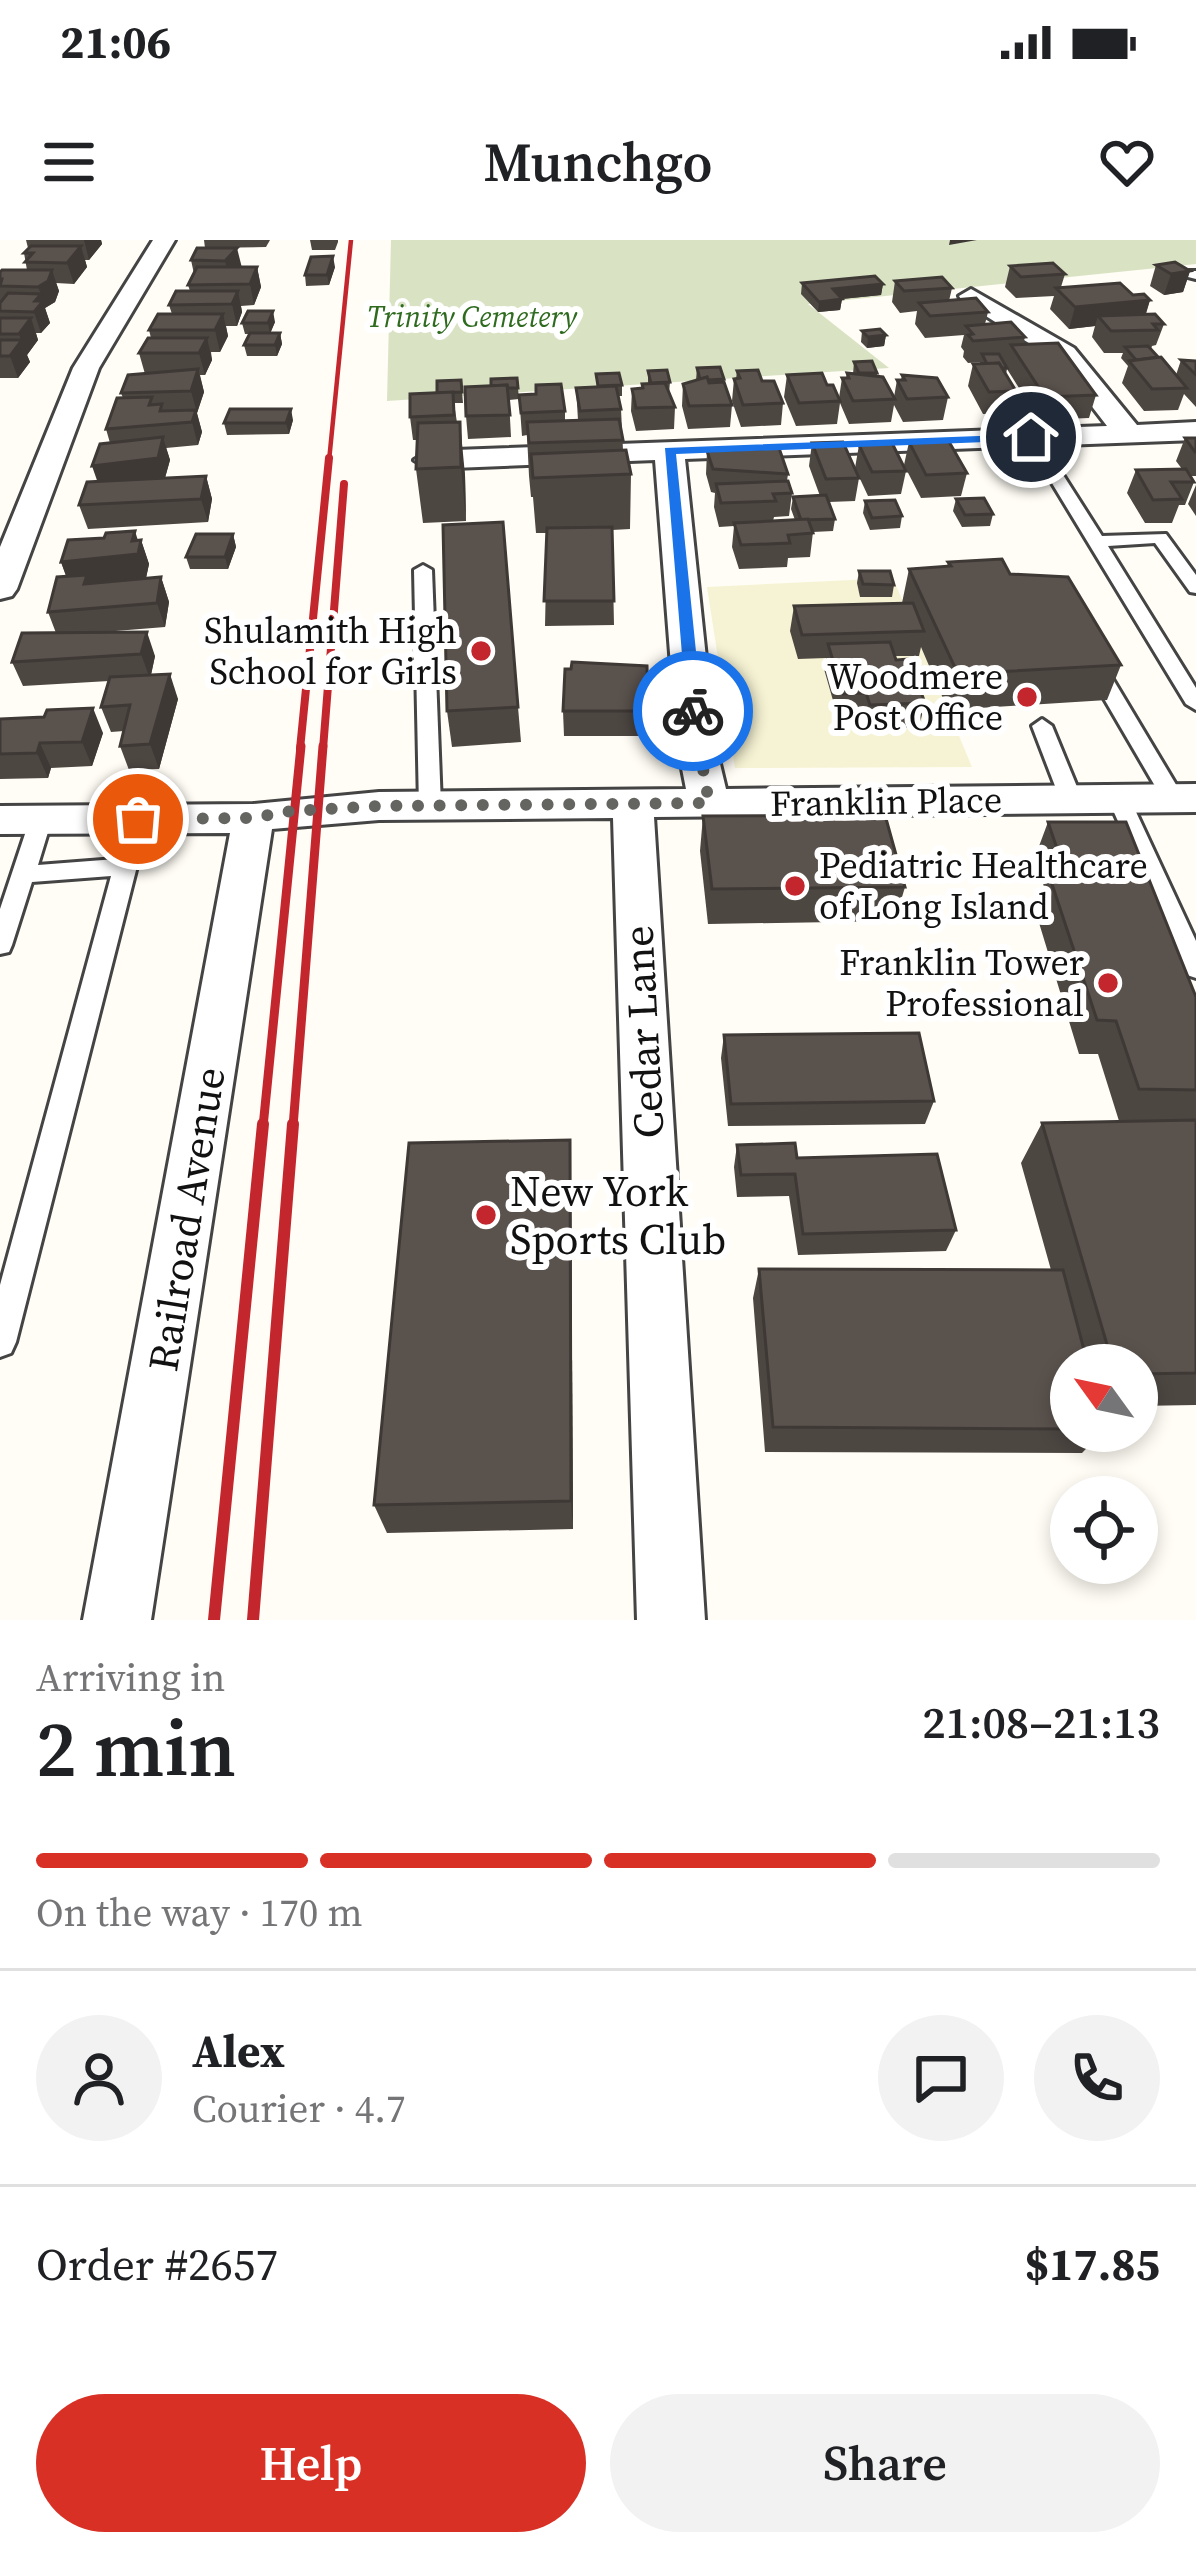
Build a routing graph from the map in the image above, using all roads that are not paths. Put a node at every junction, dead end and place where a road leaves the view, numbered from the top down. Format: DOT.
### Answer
graph roads {
  1 [pos="164,240"];
  2 [pos="971,296"];
  3 [pos="1196,431"];
  4 [pos="1129,434"];
  5 [pos="1031,437"];
  6 [pos="669,450"];
  7 [pos="429,460"];
  8 [pos="15,507"];
  9 [pos="1096,542"];
  10 [pos="423,570"];
  11 [pos="1196,588"];
  12 [pos="0,589"];
  13 [pos="1083,645"];
  14 [pos="1196,704"];
  15 [pos="1042,726"];
  16 [pos="1185,798"];
  17 [pos="1071,799"];
  18 [pos="1119,799"];
  19 [pos="633,803"];
  20 [pos="709,803"];
  21 [pos="430,806"];
  22 [pos="253,818"];
  23 [pos="138,819"];
  24 [pos="21,820"];
  25 [pos="126,867"];
  26 [pos="23,874"];
  27 [pos="0,945"];
  28 [pos="1195,965"];
  29 [pos="0,1342"];
  30 [pos="117,1620"];
  31 [pos="671,1620"];
  1 -- 8 [label="street"];
  2 -- 4 [label="street"];
  3 -- 4 [label="street"];
  4 -- 5 [label="street"];
  5 -- 6 [label="street"];
  5 -- 9 [label="lane"];
  6 -- 7 [label="street"];
  6 -- 20 [label="street"];
  8 -- 12 [label="street"];
  9 -- 11 [label="lane"];
  9 -- 14 [label="lane"];
  10 -- 21 [label="lane"];
  13 -- 16 [label="lane"];
  15 -- 17 [label="lane"];
  16 -- 18 [label="street, Franklin Place"];
  17 -- 18 [label="street, Franklin Place"];
  17 -- 20 [label="street, Franklin Place"];
  18 -- 28 [label="lane"];
  19 -- 20 [label="street, Franklin Place"];
  19 -- 21 [label="street, Franklin Place"];
  19 -- 31 [label="street, Cedar Lane"];
  21 -- 22 [label="street, Franklin Place"];
  22 -- 23 [label="street, Franklin Place"];
  22 -- 30 [label="street, Railroad Avenue"];
  23 -- 24 [label="street, Franklin Place"];
  23 -- 25 [label="lane"];
  24 -- 26 [label="lane"];
  25 -- 26 [label="lane"];
  25 -- 29 [label="lane"];
  26 -- 27 [label="lane"];
}
